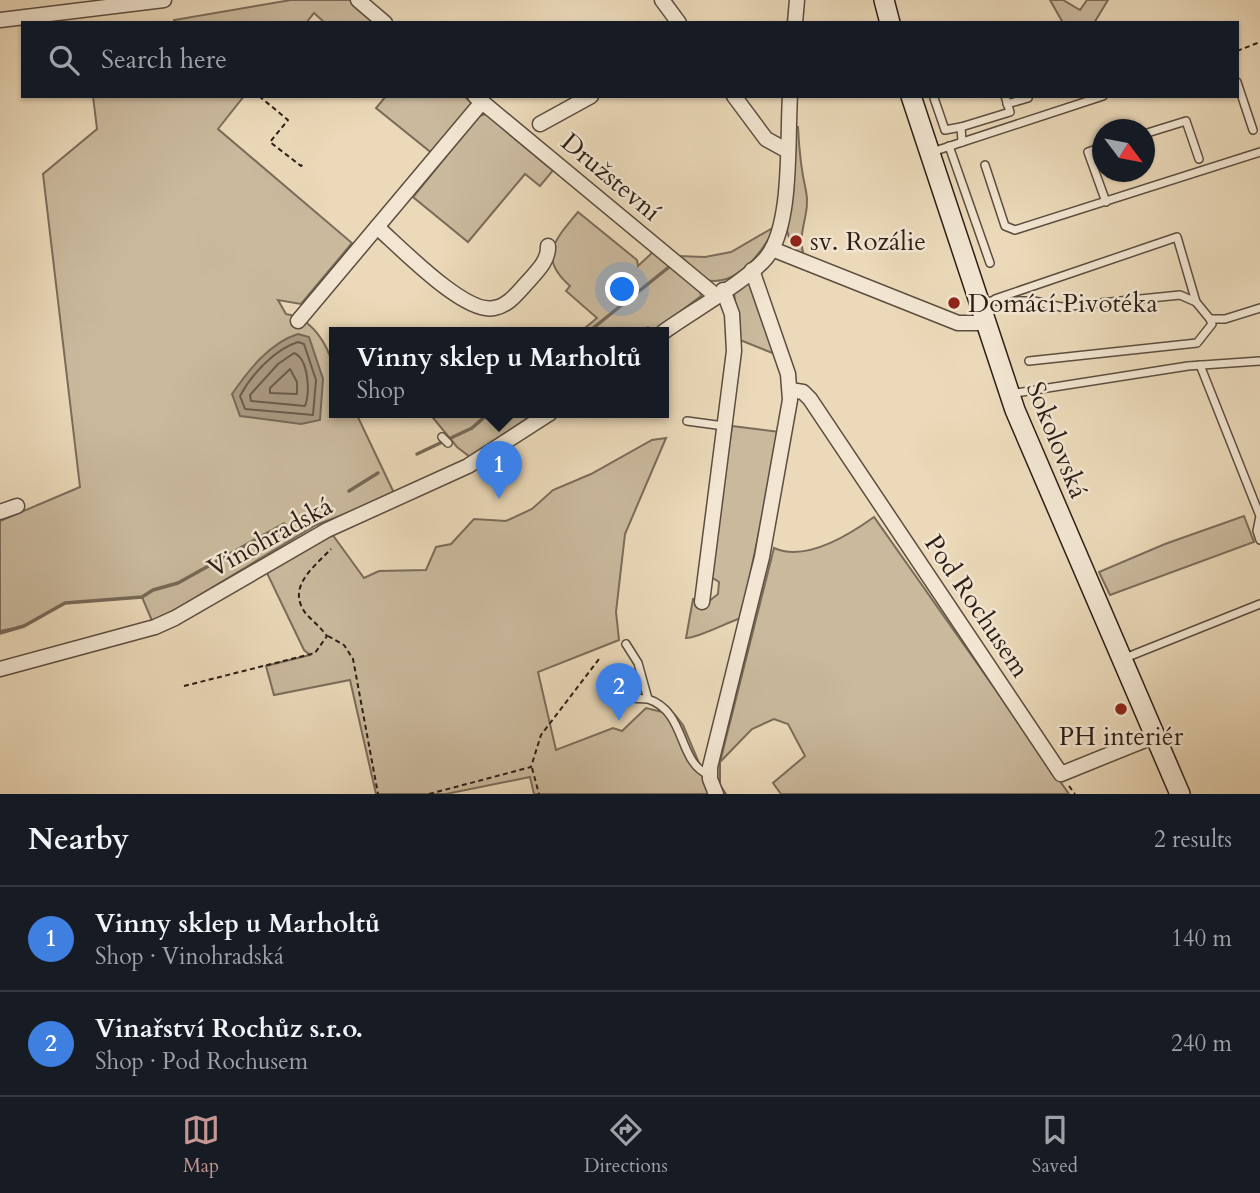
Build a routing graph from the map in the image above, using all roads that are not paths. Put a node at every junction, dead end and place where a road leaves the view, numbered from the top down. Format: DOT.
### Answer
graph roads {
  1 [pos="164,0"];
  2 [pos="358,0"];
  3 [pos="662,0"];
  4 [pos="797,0"];
  5 [pos="884,0"];
  6 [pos="0,20"];
  7 [pos="384,21"];
  8 [pos="678,21"];
  9 [pos="795,21"];
  10 [pos="889,21"];
  11 [pos="1239,88"];
  12 [pos="587,98"];
  13 [pos="735,98"];
  14 [pos="790,98"];
  15 [pos="913,98"];
  16 [pos="934,98"];
  17 [pos="1028,98"];
  18 [pos="1074,98"];
  19 [pos="1098,98"];
  20 [pos="479,99"];
  21 [pos="1006,100"];
  22 [pos="1076,106"];
  23 [pos="540,124"];
  24 [pos="961,127"];
  25 [pos="1253,130"];
  26 [pos="1155,131"];
  27 [pos="962,142"];
  28 [pos="949,146"];
  29 [pos="786,150"];
  30 [pos="1260,152"];
  31 [pos="928,153"];
  32 [pos="1199,159"];
  33 [pos="985,165"];
  34 [pos="1099,182"];
  35 [pos="1106,202"];
  36 [pos="377,227"];
  37 [pos="548,246"];
  38 [pos="772,249"];
  39 [pos="990,263"];
  40 [pos="752,270"];
  41 [pos="719,293"];
  42 [pos="1196,302"];
  43 [pos="1260,308"];
  44 [pos="984,310"];
  45 [pos="1210,319"];
  46 [pos="298,321"];
  47 [pos="669,328"];
  48 [pos="1029,361"];
  49 [pos="1260,361"];
  50 [pos="1200,365"];
  51 [pos="790,390"];
  52 [pos="1009,394"];
  53 [pos="542,418"];
  54 [pos="687,421"];
  55 [pos="724,426"];
  56 [pos="442,437"];
  57 [pos="448,443"];
  58 [pos="1,506"];
  59 [pos="17,506"];
  60 [pos="1260,540"];
  61 [pos="702,602"];
  62 [pos="1260,604"];
  63 [pos="626,645"];
  64 [pos="1121,660"];
  65 [pos="0,670"];
  66 [pos="611,697"];
  67 [pos="648,699"];
  68 [pos="1155,736"];
  69 [pos="710,775"];
  70 [pos="716,794"];
  71 [pos="1180,794"];
  1 -- 6 [label="street"];
  2 -- 7 [label="street"];
  3 -- 8 [label="street"];
  4 -- 9 [label="street"];
  5 -- 10 [label="main road"];
  11 -- 25 [label="lane"];
  12 -- 23 [label="street"];
  13 -- 29 [label="street"];
  14 -- 29 [label="street"];
  15 -- 31 [label="main road, Sokolovská"];
  16 -- 24 [label="lane"];
  17 -- 21 [label="lane"];
  18 -- 22 [label="lane"];
  19 -- 22 [label="lane"];
  20 -- 36 [label="street"];
  20 -- 41 [label="street, Družstevní"];
  21 -- 24 [label="lane"];
  22 -- 27 [label="lane"];
  24 -- 27 [label="lane"];
  26 -- 32 [label="lane"];
  27 -- 28 [label="lane"];
  28 -- 31 [label="lane"];
  28 -- 39 [label="lane"];
  29 -- 38 [label="street"];
  30 -- 35 [label="lane"];
  31 -- 44 [label="main road, Sokolovská"];
  33 -- 35 [label="lane"];
  34 -- 35 [label="lane"];
  36 -- 37 [label="street"];
  36 -- 46 [label="street"];
  38 -- 40 [label="street"];
  38 -- 44 [label="street"];
  40 -- 41 [label="street"];
  40 -- 51 [label="street"];
  41 -- 47 [label="street"];
  41 -- 55 [label="street"];
  42 -- 44 [label="lane"];
  42 -- 44 [label="lane"];
  42 -- 45 [label="lane"];
  43 -- 45 [label="lane"];
  44 -- 52 [label="main road, Sokolovská"];
  45 -- 48 [label="lane"];
  49 -- 50 [label="lane"];
  50 -- 52 [label="lane"];
  50 -- 60 [label="lane"];
  51 -- 68 [label="street, Pod Rochusem"];
  51 -- 69 [label="street"];
  52 -- 64 [label="main road, Sokolovská"];
  53 -- 65 [label="street, Vinohradská"];
  54 -- 55 [label="lane"];
  55 -- 61 [label="street"];
  56 -- 57 [label="lane"];
  58 -- 59 [label="street"];
  62 -- 64 [label="lane"];
  63 -- 67 [label="lane"];
  64 -- 68 [label="main road, Sokolovská"];
  66 -- 67 [label="lane"];
  67 -- 69 [label="lane"];
  68 -- 71 [label="main road, Sokolovská"];
  69 -- 70 [label="street"];
}
